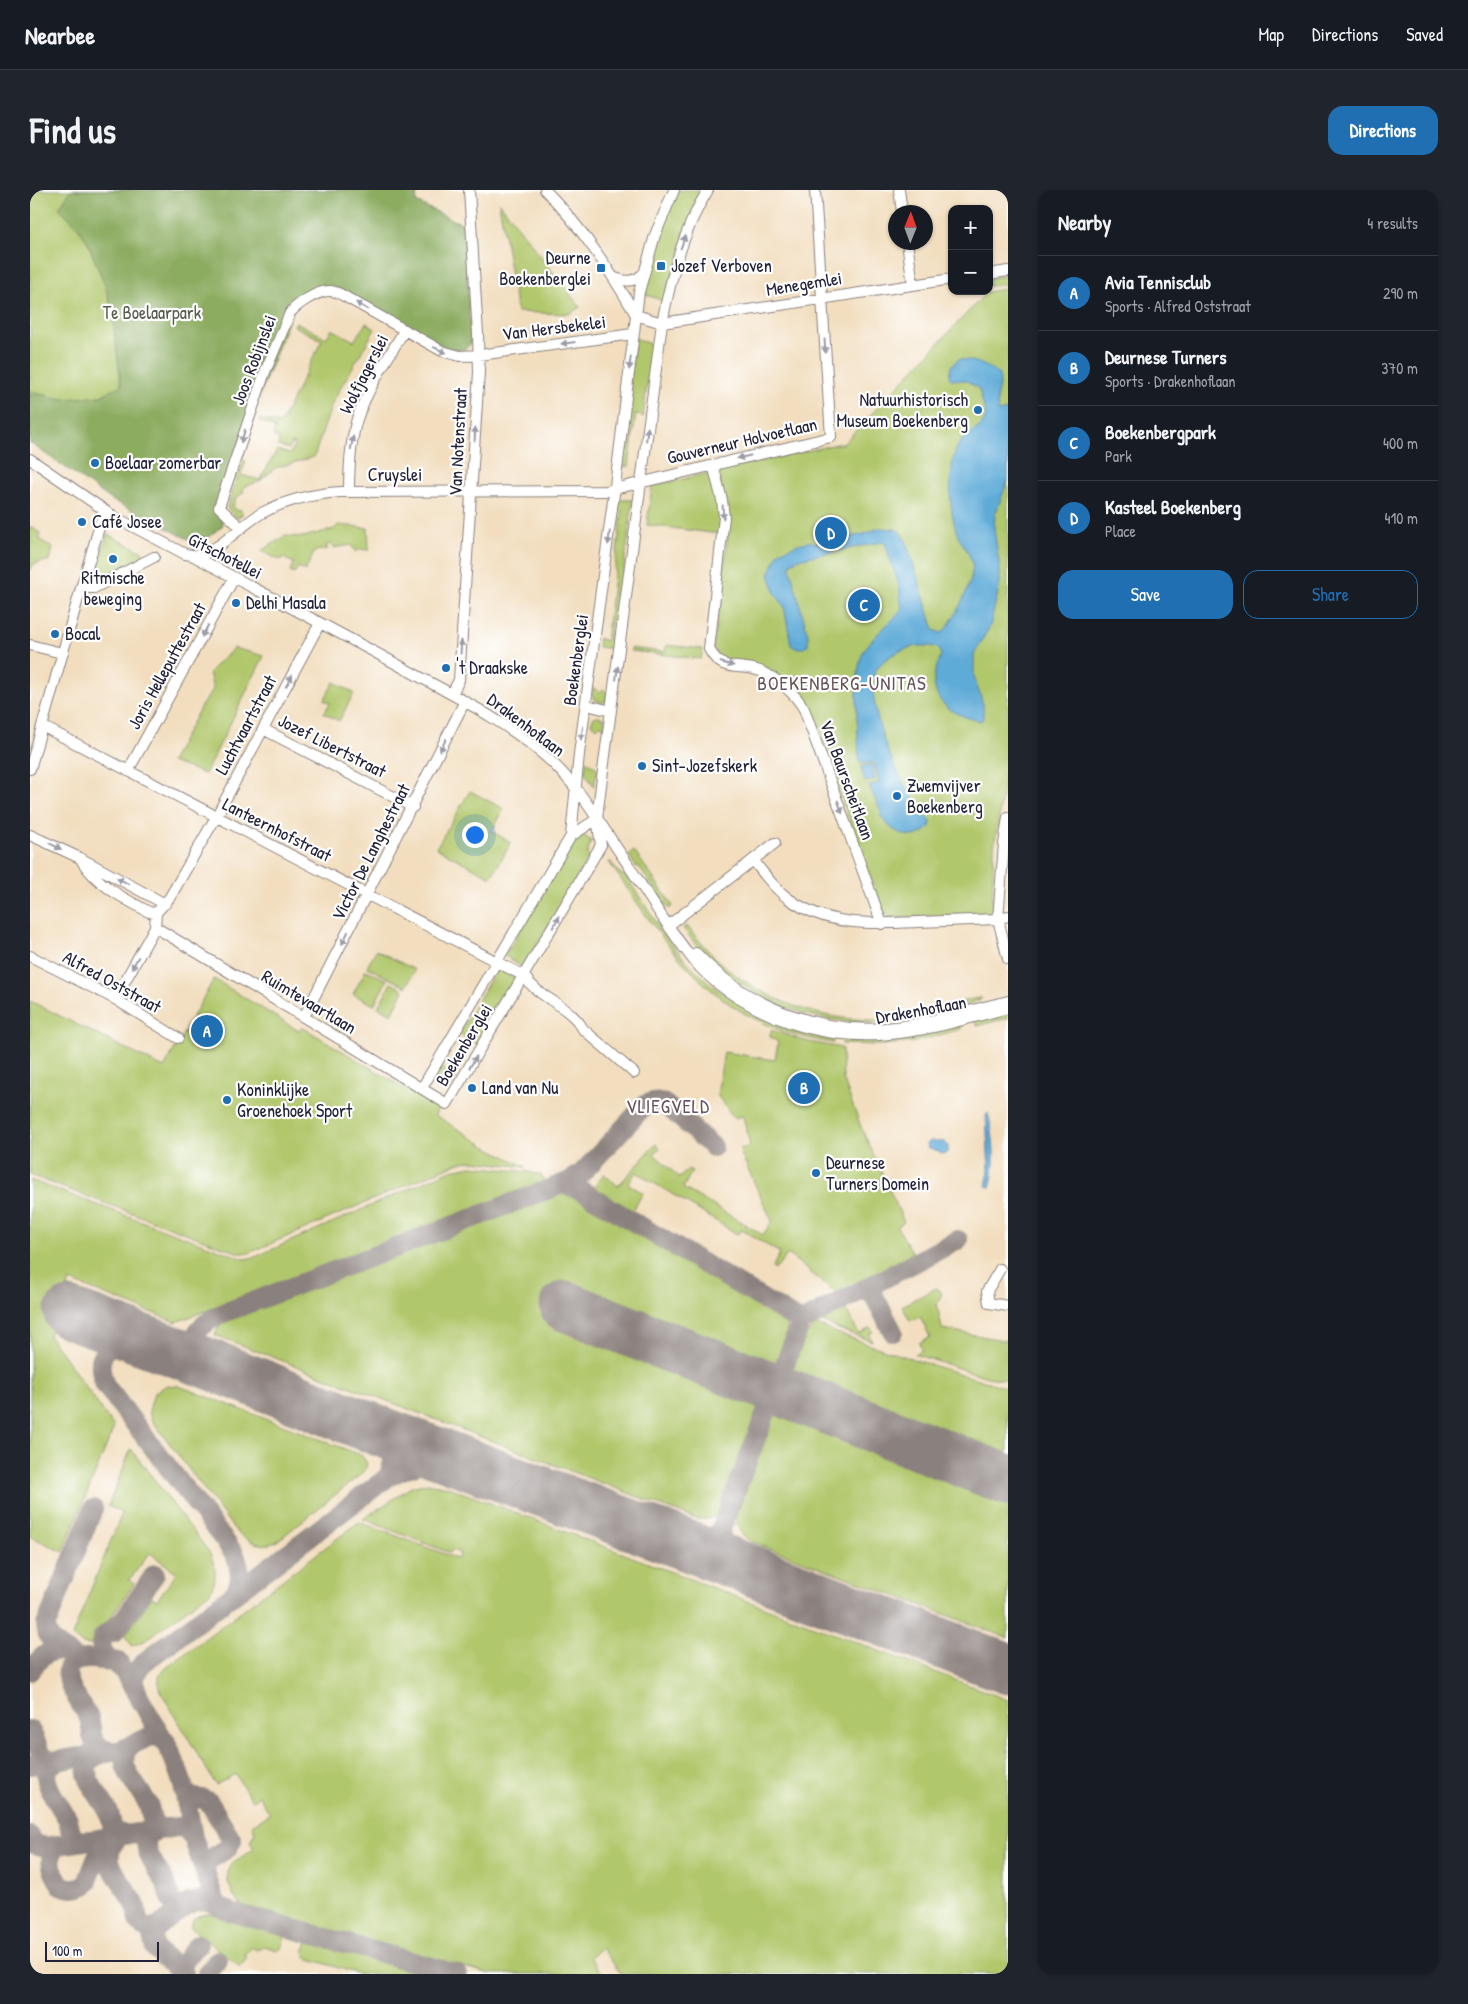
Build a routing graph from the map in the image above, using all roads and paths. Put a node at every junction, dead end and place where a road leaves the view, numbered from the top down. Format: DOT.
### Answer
graph roads {
  1 [pos="469,190"];
  2 [pos="545,190"];
  3 [pos="674,190"];
  4 [pos="708,190"];
  5 [pos="815,190"];
  6 [pos="899,190"];
  7 [pos="901,205"];
  8 [pos="907,250"];
  9 [pos="1008,271"];
  10 [pos="644,273"];
  11 [pos="993,273"];
  12 [pos="613,277"];
  13 [pos="948,280"];
  14 [pos="913,285"];
  15 [pos="822,298"];
  16 [pos="636,315"];
  17 [pos="662,323"];
  18 [pos="404,331"];
  19 [pos="633,334"];
  20 [pos="479,354"];
  21 [pos="30,458"];
  22 [pos="714,465"];
  23 [pos="641,482"];
  24 [pos="615,489"];
  25 [pos="472,491"];
  26 [pos="349,492"];
  27 [pos="104,511"];
  28 [pos="240,527"];
  29 [pos="192,556"];
  30 [pos="154,557"];
  31 [pos="234,578"];
  32 [pos="80,588"];
  33 [pos="320,623"];
  34 [pos="30,645"];
  35 [pos="62,653"];
  36 [pos="411,672"];
  37 [pos="452,694"];
  38 [pos="465,701"];
  39 [pos="586,705"];
  40 [pos="612,711"];
  41 [pos="42,726"];
  42 [pos="262,729"];
  43 [pos="30,769"];
  44 [pos="128,771"];
  45 [pos="576,788"];
  46 [pos="413,807"];
  47 [pos="216,817"];
  48 [pos="1008,817"];
  49 [pos="597,819"];
  50 [pos="30,835"];
  51 [pos="571,836"];
  52 [pos="775,843"];
  53 [pos="80,858"];
  54 [pos="753,860"];
  55 [pos="367,894"];
  56 [pos="165,904"];
  57 [pos="156,913"];
  58 [pos="1003,918"];
  59 [pos="882,924"];
  60 [pos="669,925"];
  61 [pos="155,927"];
  62 [pos="30,956"];
  63 [pos="1008,959"];
  64 [pos="498,961"];
  65 [pos="524,976"];
  66 [pos="115,999"];
  67 [pos="1008,1001"];
  68 [pos="1008,1008"];
  69 [pos="304,1017"];
  70 [pos="178,1038"];
  71 [pos="634,1073"];
  72 [pos="422,1088"];
  73 [pos="447,1104"];
  74 [pos="1000,1269"];
  75 [pos="1008,1306"];
  1 -- 20 [label="street, Van Notenstraat"];
  2 -- 12 [label="street"];
  3 -- 10 [label="street, Boekenberglei"];
  17 -- 4 [label="street, Boekenberglei, one-way"];
  5 -- 15 [label="street"];
  6 -- 7 [label="street"];
  8 -- 14 [label="street"];
  9 -- 11 [label="street"];
  10 -- 12 [label="street"];
  10 -- 16 [label="street, Boekenberglei"];
  12 -- 16 [label="street"];
  13 -- 14 [label="street, Menegemlei"];
  14 -- 15 [label="street, Menegemlei"];
  15 -- 17 [label="street, Menegemlei"];
  15 -- 22 [label="street, Gouverneur Holvoetlaan, one-way"];
  16 -- 17 [label="street"];
  16 -- 19 [label="street, Boekenberglei"];
  23 -- 17 [label="street, Boekenberglei, one-way"];
  18 -- 20 [label="street, Joos Robijnslei, one-way"];
  26 -- 18 [label="street, Wolfjagerslei, one-way"];
  18 -- 28 [label="street, Joos Robijnslei, one-way"];
  19 -- 20 [label="street, Van Hersbekelei, one-way"];
  19 -- 24 [label="street, Boekenberglei, one-way"];
  25 -- 20 [label="street, Van Notenstraat, one-way"];
  21 -- 27 [label="street, Gitschotellei"];
  22 -- 23 [label="street, Gouverneur Holvoetlaan"];
  22 -- 59 [label="street, Van Baurscheitlaan, one-way"];
  23 -- 24 [label="street"];
  40 -- 23 [label="street, Boekenberglei, one-way"];
  24 -- 25 [label="street, Cruyslei"];
  24 -- 39 [label="street, Boekenberglei, one-way"];
  25 -- 26 [label="street, Cruyslei"];
  37 -- 25 [label="street, Van Notenstraat, one-way"];
  26 -- 28 [label="street, Cruyslei"];
  27 -- 29 [label="street, Gitschotellei"];
  27 -- 32 [label="street"];
  28 -- 29 [label="street, Cruyslei"];
  29 -- 31 [label="street, Gitschotellei"];
  30 -- 32 [label="street"];
  31 -- 33 [label="street, Gitschotellei"];
  31 -- 44 [label="street, Joris Helleputtestraat, one-way"];
  32 -- 35 [label="street"];
  33 -- 36 [label="street, Gitschotellei"];
  42 -- 33 [label="street, Luchtvaartstraat, one-way"];
  34 -- 35 [label="street"];
  35 -- 41 [label="street"];
  36 -- 37 [label="street, Drakenhoflaan"];
  37 -- 38 [label="street, Drakenhoflaan"];
  38 -- 45 [label="street, Drakenhoflaan"];
  38 -- 46 [label="street, Victor De Langhestraat, one-way"];
  39 -- 40 [label="street"];
  39 -- 45 [label="street, Boekenberglei, one-way"];
  40 -- 49 [label="street, Boekenberglei"];
  41 -- 43 [label="street"];
  41 -- 44 [label="street, Lanteernhofstraat"];
  42 -- 46 [label="street, Jozef Libertstraat"];
  42 -- 47 [label="street, Luchtvaartstraat"];
  44 -- 47 [label="street, Lanteernhofstraat"];
  45 -- 49 [label="street, Drakenhoflaan"];
  45 -- 51 [label="street, Boekenberglei"];
  46 -- 55 [label="street, Victor De Langhestraat"];
  47 -- 55 [label="street, Lanteernhofstraat"];
  47 -- 56 [label="street, Luchtvaartstraat"];
  48 -- 58 [label="street"];
  49 -- 51 [label="street, Boekenberglei"];
  49 -- 60 [label="street, Drakenhoflaan"];
  65 -- 49 [label="street, Boekenberglei, one-way"];
  50 -- 53 [label="street, one-way"];
  51 -- 64 [label="street, Boekenberglei"];
  52 -- 54 [label="street"];
  56 -- 53 [label="street, one-way"];
  53 -- 57 [label="street"];
  54 -- 59 [label="street"];
  54 -- 60 [label="street"];
  55 -- 64 [label="street, Lanteernhofstraat"];
  55 -- 69 [label="street, Victor De Langhestraat, one-way"];
  56 -- 57 [label="street, Luchtvaartstraat"];
  57 -- 61 [label="street"];
  58 -- 59 [label="street"];
  58 -- 63 [label="street"];
  60 -- 67 [label="street, Drakenhoflaan"];
  60 -- 68 [label="street, Drakenhoflaan"];
  61 -- 66 [label="street, one-way"];
  61 -- 69 [label="street, Ruimtevaartlaan"];
  62 -- 66 [label="street, Alfred Oststraat"];
  64 -- 65 [label="street, Lanteernhofstraat"];
  64 -- 72 [label="street, Boekenberglei"];
  65 -- 71 [label="street, Lanteernhofstraat"];
  73 -- 65 [label="street, Boekenberglei, one-way"];
  66 -- 70 [label="street, Alfred Oststraat"];
  69 -- 72 [label="street, Ruimtevaartlaan"];
  72 -- 73 [label="street, Ruimtevaartlaan"];
  74 -- 75 [label="street"];
}
